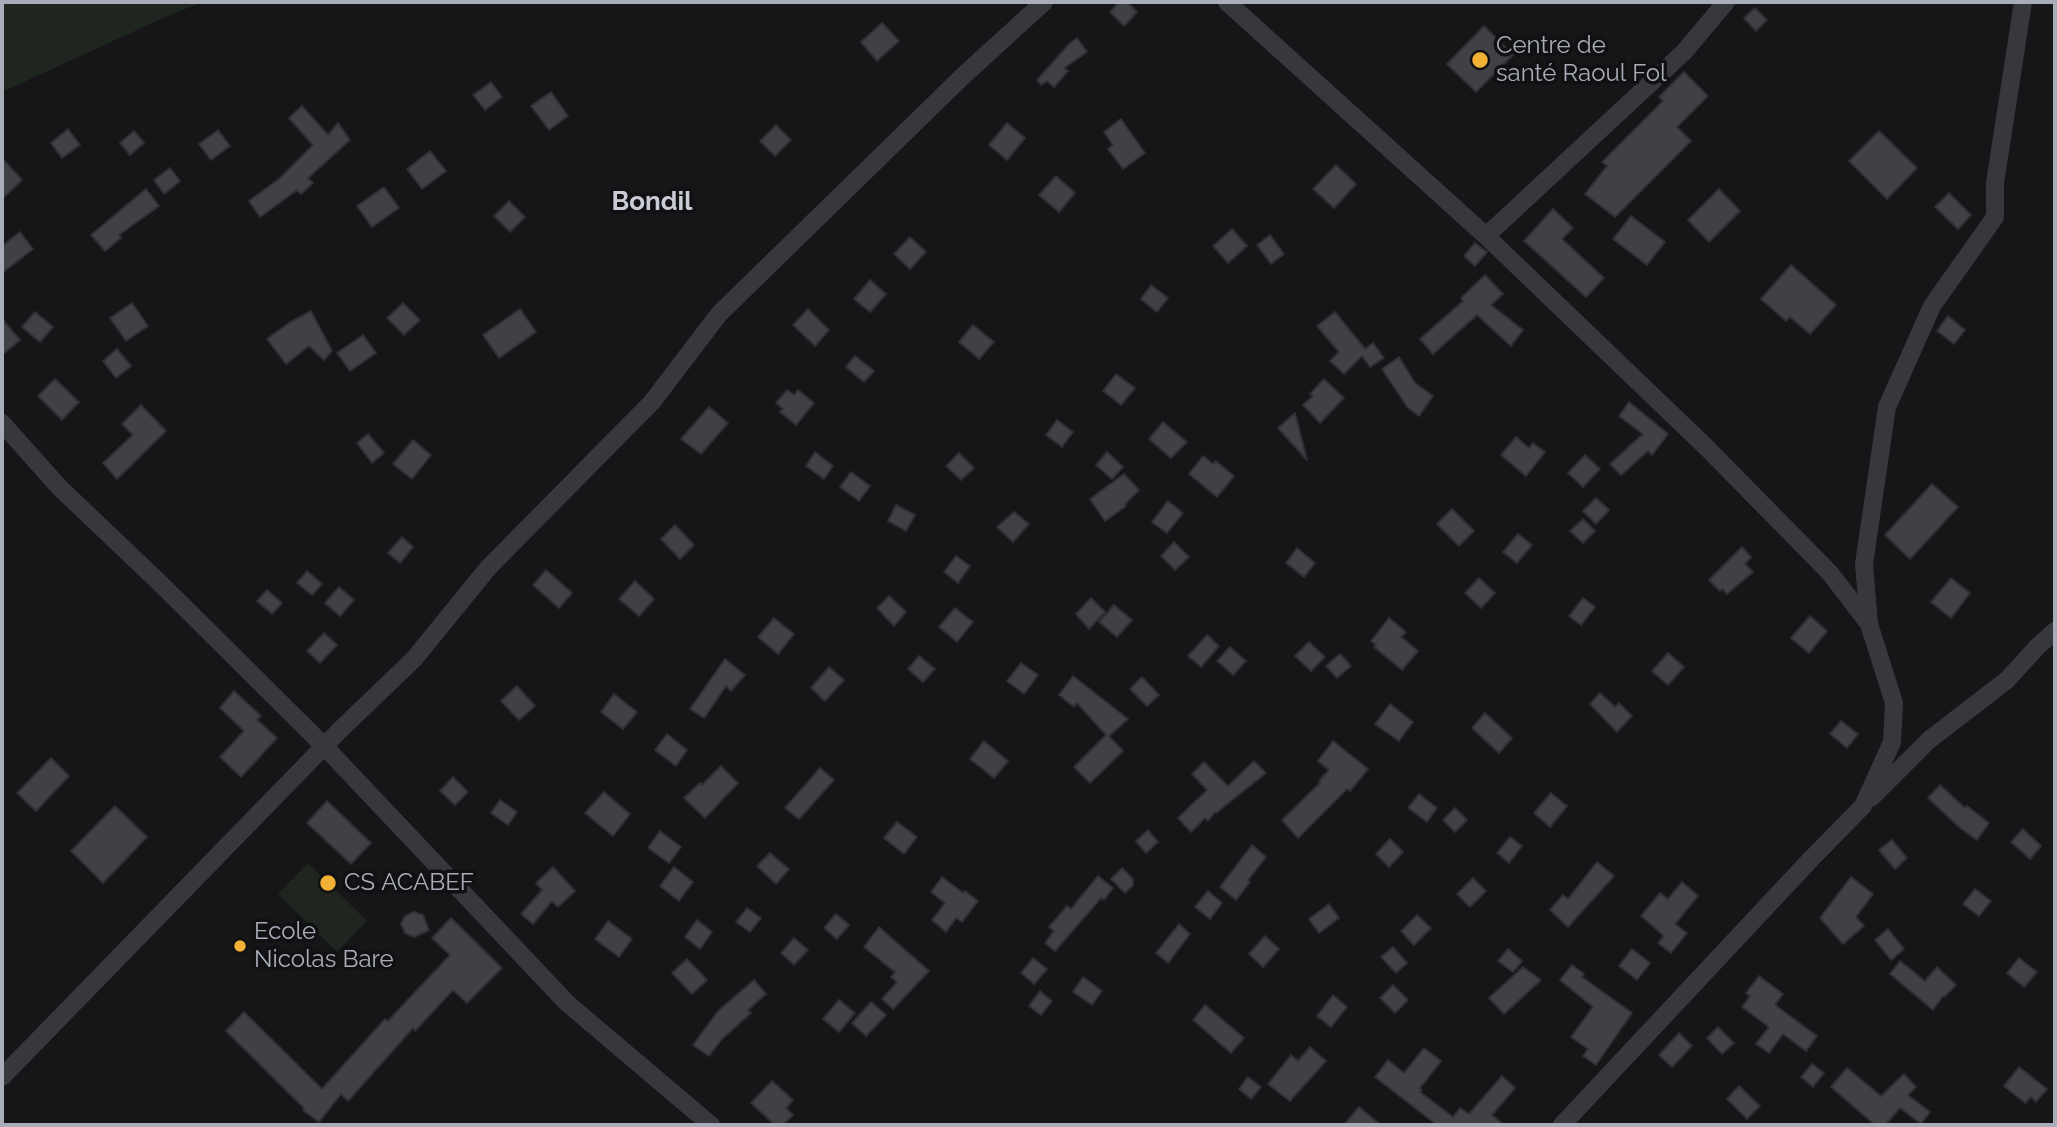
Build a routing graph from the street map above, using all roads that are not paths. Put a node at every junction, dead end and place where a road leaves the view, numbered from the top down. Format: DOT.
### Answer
graph roads {
  1 [pos="1044,2"];
  2 [pos="1227,2"];
  3 [pos="1726,2"];
  4 [pos="2023,2"];
  5 [pos="1486,236"];
  6 [pos="2,423"];
  7 [pos="1869,624"];
  8 [pos="2055,631"];
  9 [pos="325,747"];
  10 [pos="1863,806"];
  11 [pos="2,1077"];
  12 [pos="711,1125"];
  13 [pos="1562,1125"];
  1 -- 9 [label="street"];
  2 -- 5 [label="street"];
  3 -- 5 [label="street"];
  4 -- 7 [label="street"];
  5 -- 7 [label="street"];
  6 -- 9 [label="street"];
  7 -- 10 [label="street"];
  8 -- 10 [label="street"];
  9 -- 11 [label="street"];
  9 -- 12 [label="street"];
  10 -- 13 [label="street"];
}
